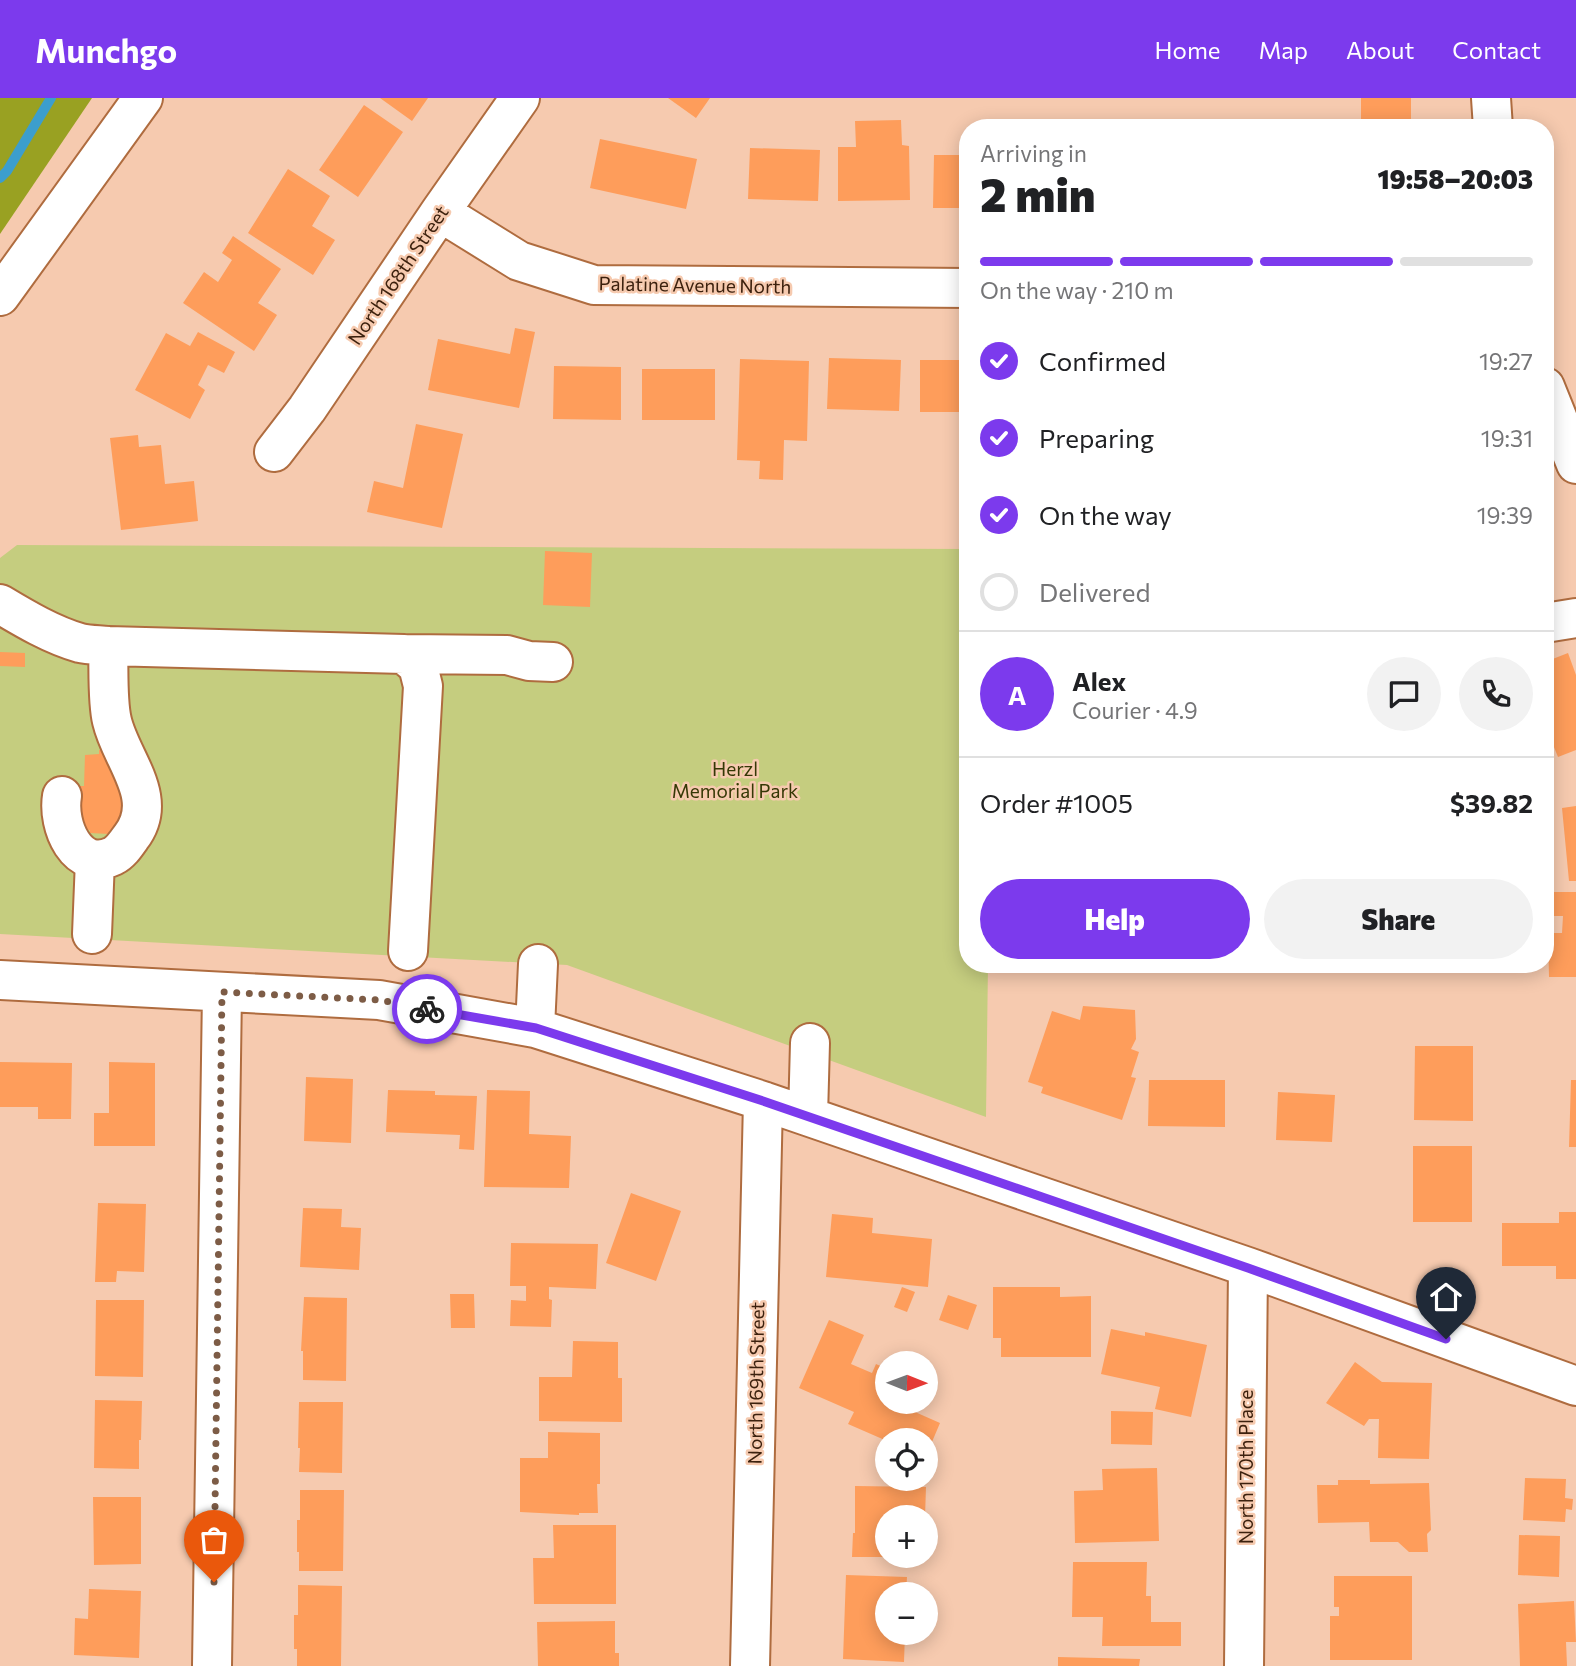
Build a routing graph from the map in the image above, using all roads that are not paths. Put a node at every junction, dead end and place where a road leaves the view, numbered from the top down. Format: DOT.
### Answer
graph roads {
  1 [pos="143,98"];
  2 [pos="520,98"];
  3 [pos="1491,98"];
  4 [pos="1492,119"];
  5 [pos="440,212"];
  6 [pos="959,288"];
  7 [pos="0,296"];
  8 [pos="1554,409"];
  9 [pos="274,452"];
  10 [pos="1576,464"];
  11 [pos="0,604"];
  12 [pos="1576,618"];
  13 [pos="1554,622"];
  14 [pos="108,646"];
  15 [pos="404,654"];
  16 [pos="553,662"];
  17 [pos="62,796"];
  18 [pos="95,860"];
  19 [pos="92,934"];
  20 [pos="408,951"];
  21 [pos="538,964"];
  22 [pos="0,980"];
  23 [pos="222,992"];
  24 [pos="536,1028"];
  25 [pos="810,1043"];
  26 [pos="763,1101"];
  27 [pos="808,1116"];
  28 [pos="1248,1268"];
  29 [pos="1576,1386"];
  30 [pos="212,1666"];
  31 [pos="750,1666"];
  32 [pos="1244,1666"];
  1 -- 7 [label="street"];
  2 -- 5 [label="street, North 168th Street"];
  3 -- 4 [label="street"];
  5 -- 6 [label="street, Palatine Avenue North"];
  5 -- 9 [label="street, North 168th Street"];
  8 -- 10 [label="street"];
  11 -- 14 [label="street"];
  12 -- 13 [label="street"];
  14 -- 15 [label="street"];
  14 -- 18 [label="street"];
  15 -- 16 [label="street"];
  15 -- 20 [label="street"];
  17 -- 18 [label="street"];
  18 -- 19 [label="street"];
  21 -- 24 [label="street"];
  22 -- 23 [label="street"];
  23 -- 24 [label="street"];
  23 -- 30 [label="street"];
  24 -- 26 [label="street"];
  25 -- 27 [label="street"];
  26 -- 27 [label="street"];
  26 -- 31 [label="street, North 169th Street"];
  27 -- 28 [label="street"];
  28 -- 29 [label="street"];
  28 -- 32 [label="street, North 170th Place"];
}
